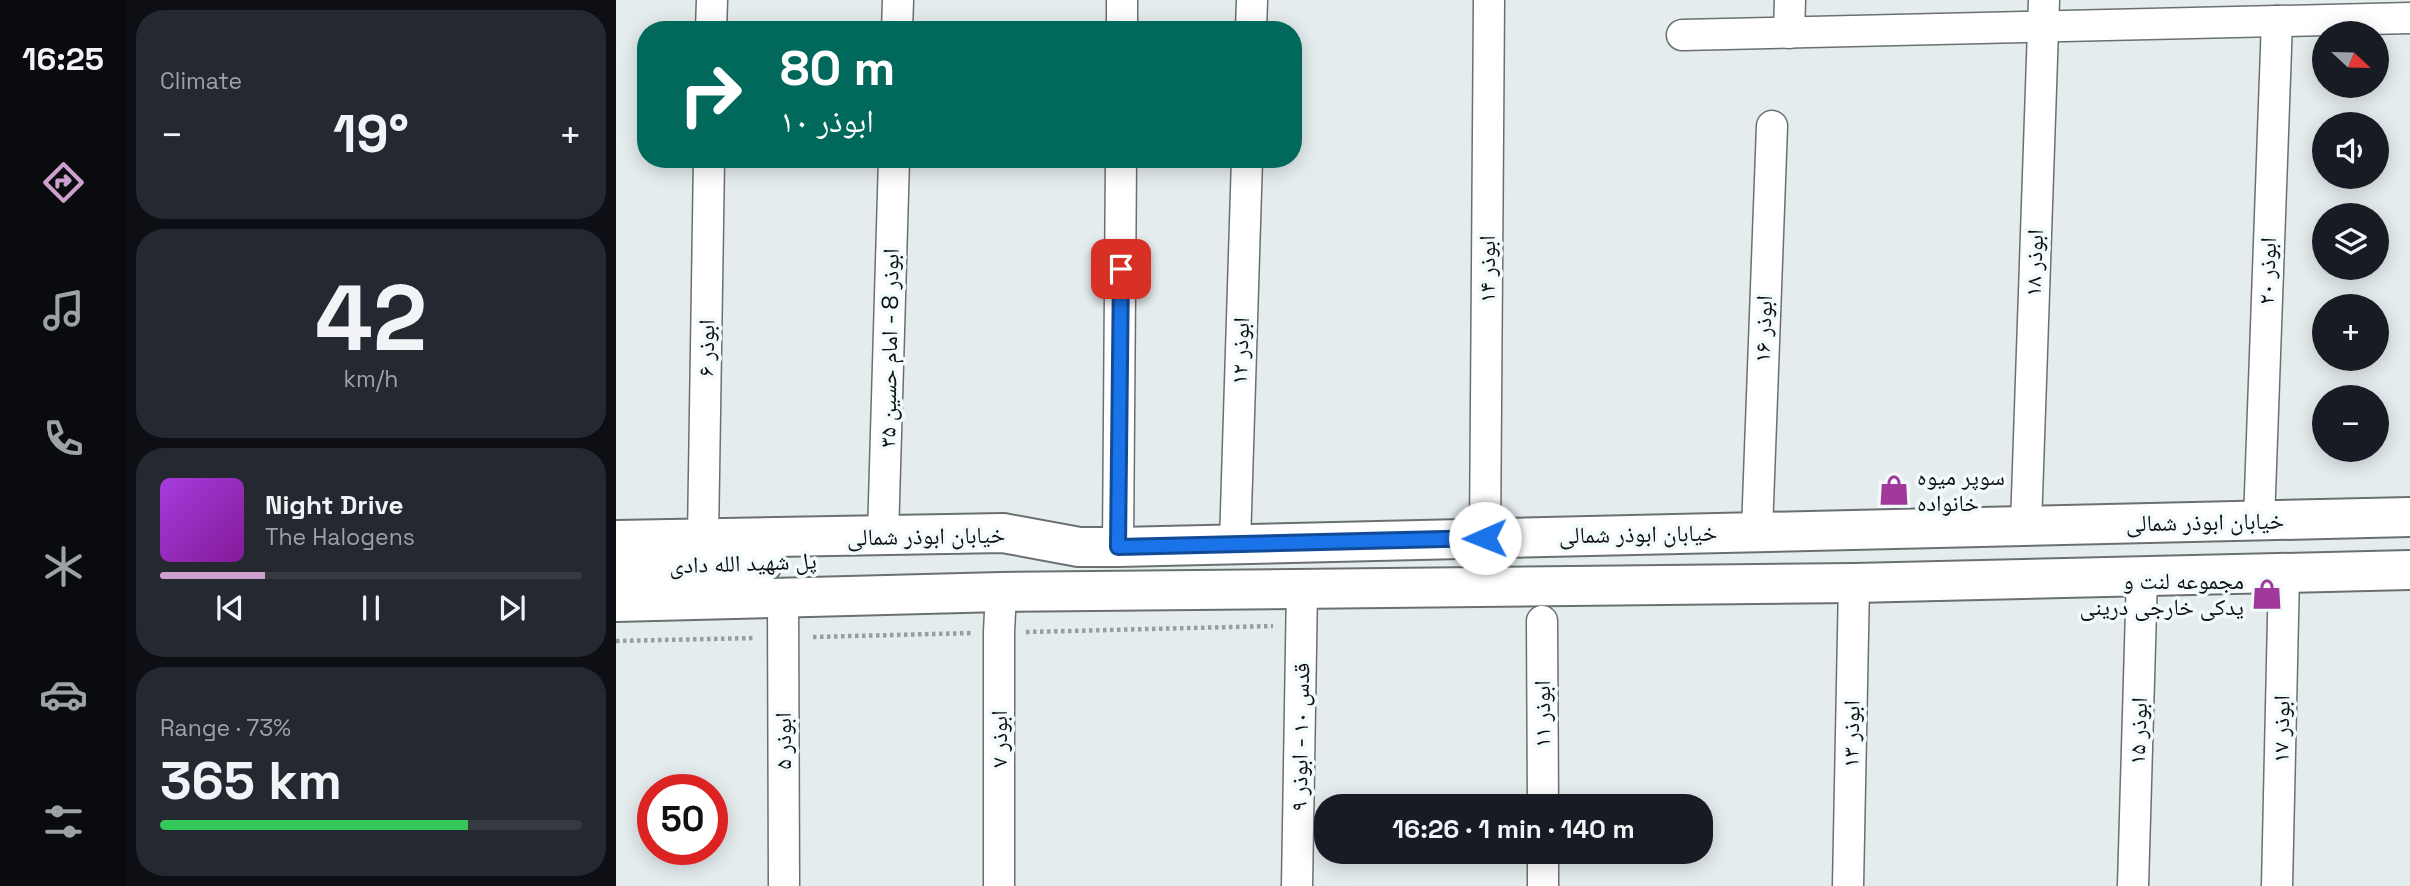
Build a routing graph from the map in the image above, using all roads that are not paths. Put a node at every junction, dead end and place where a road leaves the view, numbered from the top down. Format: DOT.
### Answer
graph roads {
  1 [pos="712,0"];
  2 [pos="898,0"];
  3 [pos="1122,0"];
  4 [pos="1252,0"];
  5 [pos="1489,0"];
  6 [pos="1790,0"];
  7 [pos="2203,11"];
  8 [pos="2043,13"];
  9 [pos="2410,18"];
  10 [pos="711,21"];
  11 [pos="897,21"];
  12 [pos="1122,21"];
  13 [pos="1251,21"];
  14 [pos="2277,21"];
  15 [pos="1789,33"];
  16 [pos="1682,35"];
  17 [pos="1772,126"];
  18 [pos="709,168"];
  19 [pos="894,168"];
  20 [pos="1121,168"];
  21 [pos="1247,168"];
  22 [pos="2410,517"];
  23 [pos="2259,521"];
  24 [pos="2026,526"];
  25 [pos="1756,531"];
  26 [pos="883,536"];
  27 [pos="703,538"];
  28 [pos="1485,538"];
  29 [pos="616,540"];
  30 [pos="1235,543"];
  31 [pos="1079,547"];
  32 [pos="1118,547"];
  33 [pos="616,568"];
  34 [pos="2410,570"];
  35 [pos="2284,573"];
  36 [pos="2142,576"];
  37 [pos="1854,583"];
  38 [pos="1302,588"];
  39 [pos="1001,592"];
  40 [pos="783,597"];
  41 [pos="616,602"];
  42 [pos="1542,621"];
  43 [pos="1542,794"];
  44 [pos="1543,864"];
  45 [pos="784,886"];
  46 [pos="999,886"];
  47 [pos="1297,886"];
  48 [pos="1543,886"];
  49 [pos="1848,886"];
  50 [pos="2133,886"];
  51 [pos="2277,886"];
  1 -- 10 [label="street"];
  2 -- 11 [label="street"];
  3 -- 12 [label="street"];
  4 -- 13 [label="street"];
  5 -- 28 [label="street, ابوذر ۱۴"];
  6 -- 15 [label="street"];
  7 -- 8 [label="street"];
  7 -- 14 [label="street"];
  8 -- 15 [label="street"];
  8 -- 24 [label="street, ابوذر ۱۸"];
  9 -- 14 [label="street"];
  14 -- 23 [label="street, ابوذر ۲۰"];
  15 -- 16 [label="street"];
  17 -- 25 [label="street, ابوذر ۱۶"];
  18 -- 27 [label="street, ابوذر ۶"];
  19 -- 26 [label="street, ابوذر 8 - امام حسین ۳۵"];
  20 -- 32 [label="street"];
  21 -- 30 [label="street, ابوذر ۱۲"];
  22 -- 23 [label="main road, خیابان ابوذر شمالی"];
  23 -- 24 [label="main road, خیابان ابوذر شمالی"];
  24 -- 25 [label="main road, خیابان ابوذر شمالی"];
  25 -- 28 [label="main road, خیابان ابوذر شمالی"];
  26 -- 27 [label="main road, خیابان ابوذر شمالی"];
  26 -- 31 [label="main road, خیابان ابوذر شمالی"];
  27 -- 29 [label="main road, خیابان ابوذر شمالی"];
  28 -- 30 [label="main road, خیابان ابوذر شمالی"];
  30 -- 32 [label="main road, خیابان ابوذر شمالی"];
  31 -- 32 [label="main road, خیابان ابوذر شمالی"];
  31 -- 33 [label="main road, پل شهید الله دادی"];
  34 -- 35 [label="main road"];
  35 -- 36 [label="main road"];
  35 -- 51 [label="street, ابوذر ۱۷"];
  36 -- 37 [label="main road"];
  36 -- 50 [label="street, ابوذر ۱۵"];
  37 -- 38 [label="main road"];
  37 -- 49 [label="street, ابوذر ۱۳"];
  38 -- 39 [label="main road"];
  38 -- 47 [label="street, قدس ۱۰ - ابوذر ۹"];
  39 -- 40 [label="main road"];
  39 -- 46 [label="street, ابوذر ۷"];
  40 -- 41 [label="main road"];
  40 -- 45 [label="street, ابوذر ۵"];
  42 -- 43 [label="street, ابوذر ۱۱"];
  44 -- 48 [label="street"];
}
